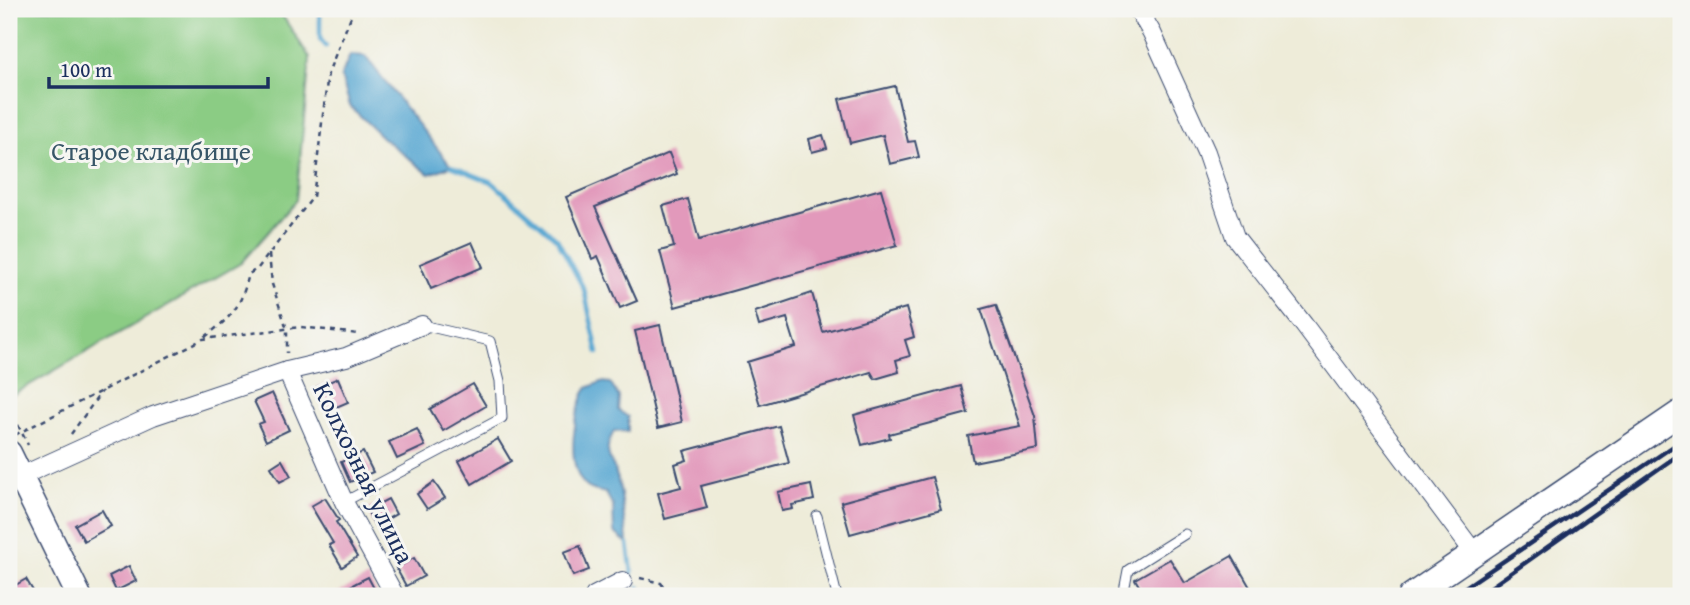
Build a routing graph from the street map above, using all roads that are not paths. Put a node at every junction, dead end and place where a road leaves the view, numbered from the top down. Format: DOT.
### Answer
graph roads {
  1 [pos="1138,9"];
  2 [pos="422,325"];
  3 [pos="287,371"];
  4 [pos="1681,412"];
  5 [pos="11,457"];
  6 [pos="344,502"];
  7 [pos="817,516"];
  8 [pos="1185,534"];
  9 [pos="1475,554"];
  10 [pos="622,581"];
  11 [pos="79,596"];
  12 [pos="395,596"];
  13 [pos="594,596"];
  14 [pos="837,596"];
  15 [pos="1123,596"];
  16 [pos="1410,596"];
  1 -- 9 [label="street"];
  2 -- 3 [label="street"];
  2 -- 6 [label="lane"];
  3 -- 5 [label="street"];
  3 -- 6 [label="street, Колхозная улица"];
  4 -- 9 [label="street"];
  5 -- 11 [label="street"];
  6 -- 12 [label="street, Колхозная улица"];
  7 -- 14 [label="lane"];
  8 -- 15 [label="lane"];
  9 -- 16 [label="street"];
  10 -- 13 [label="street"];
}
